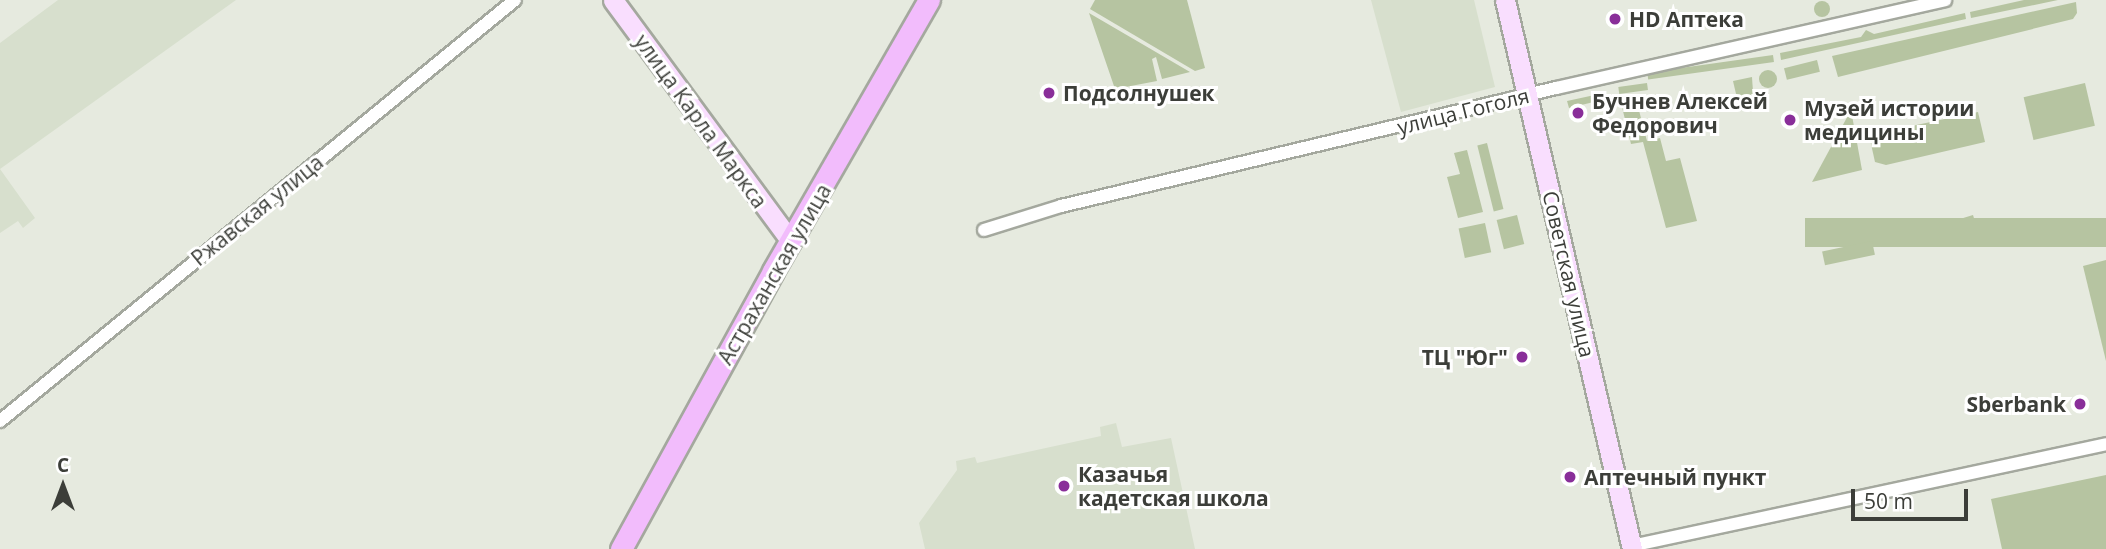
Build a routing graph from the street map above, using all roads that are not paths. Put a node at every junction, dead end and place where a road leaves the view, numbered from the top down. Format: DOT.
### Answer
graph roads {
  1 [pos="515,0"];
  2 [pos="613,0"];
  3 [pos="929,0"];
  4 [pos="1505,0"];
  5 [pos="1945,0"];
  6 [pos="1527,95"];
  7 [pos="984,230"];
  8 [pos="791,241"];
  9 [pos="0,421"];
  10 [pos="2106,444"];
  11 [pos="1627,548"];
  12 [pos="621,549"];
  1 -- 9 [label="street, Ржавская улица"];
  2 -- 8 [label="main road, улица Карла Маркса"];
  3 -- 8 [label="main road, Астраханская улица"];
  4 -- 6 [label="main road, Советская улица"];
  5 -- 6 [label="street, улица Гоголя"];
  6 -- 7 [label="street, улица Гоголя"];
  6 -- 11 [label="main road, Советская улица"];
  8 -- 12 [label="main road, Астраханская улица"];
  10 -- 11 [label="street"];
}
